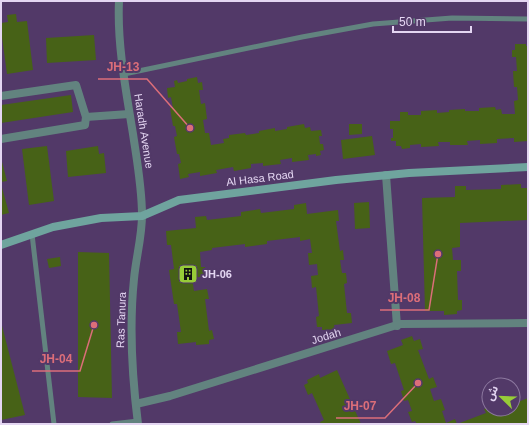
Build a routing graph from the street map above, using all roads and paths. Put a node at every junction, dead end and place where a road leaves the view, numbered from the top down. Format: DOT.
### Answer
graph roads {
  1 [pos="119,1"];
  2 [pos="528,19"];
  3 [pos="124,74"];
  4 [pos="1,96"];
  5 [pos="129,114"];
  6 [pos="86,117"];
  7 [pos="1,139"];
  8 [pos="528,167"];
  9 [pos="386,175"];
  10 [pos="142,216"];
  11 [pos="32,234"];
  12 [pos="1,245"];
  13 [pos="528,322"];
  14 [pos="397,326"];
  15 [pos="136,404"];
  16 [pos="138,423"];
  17 [pos="54,424"];
  18 [pos="112,424"];
  1 -- 3 [label="street, Haradh Avenue"];
  2 -- 3 [label="lane"];
  3 -- 5 [label="street, Haradh Avenue"];
  4 -- 6 [label="street"];
  5 -- 6 [label="street"];
  5 -- 10 [label="street, Haradh Avenue"];
  6 -- 7 [label="street"];
  8 -- 9 [label="main road, Al Hasa Road"];
  9 -- 10 [label="main road, Al Hasa Road"];
  9 -- 14 [label="street"];
  10 -- 11 [label="main road, Al Hasa Road"];
  10 -- 15 [label="street, Ras Tanura"];
  11 -- 12 [label="main road, Al Hasa Road"];
  11 -- 17 [label="lane"];
  13 -- 14 [label="street, Jodah"];
  14 -- 15 [label="street, Jodah"];
  15 -- 16 [label="street, Ras Tanura"];
  16 -- 18 [label="lane"];
}
